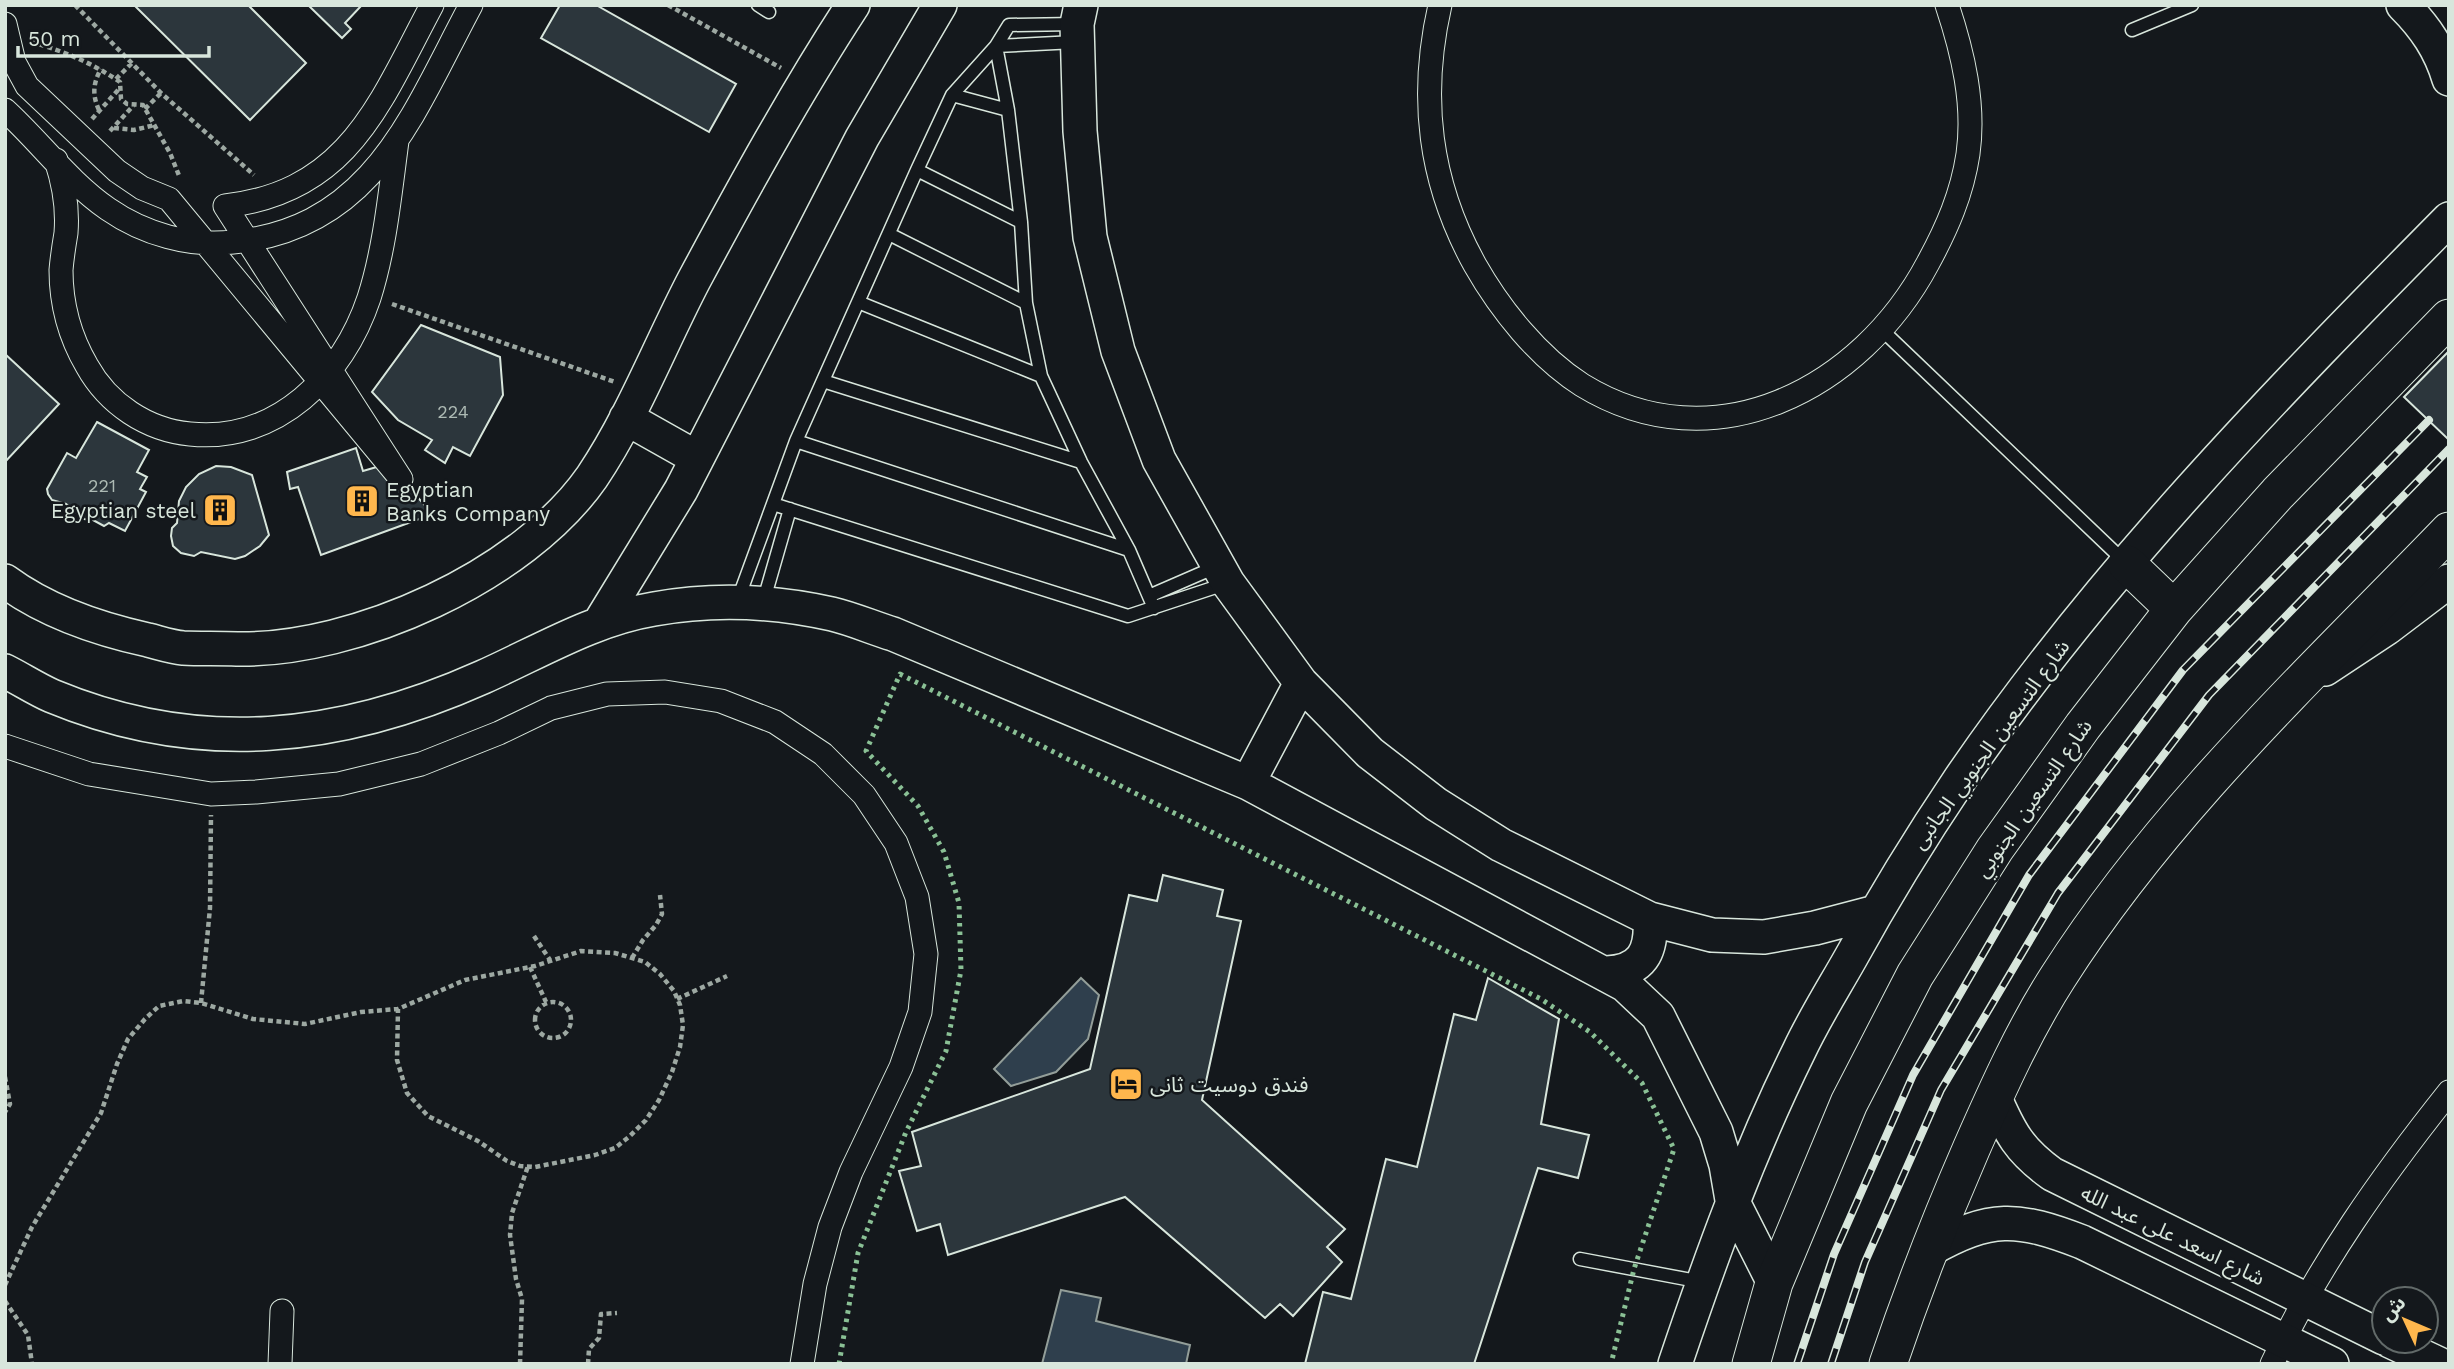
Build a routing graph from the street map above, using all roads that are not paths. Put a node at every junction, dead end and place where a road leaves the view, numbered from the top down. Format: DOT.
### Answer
graph roads {
  1 [pos="432,5"];
  2 [pos="471,5"];
  3 [pos="853,5"];
  4 [pos="940,5"];
  5 [pos="1440,5"];
  6 [pos="1947,5"];
  7 [pos="2192,5"];
  8 [pos="2403,5"];
  9 [pos="5,24"];
  10 [pos="1078,24"];
  11 [pos="2132,30"];
  12 [pos="996,46"];
  13 [pos="2447,67"];
  14 [pos="27,86"];
  15 [pos="952,95"];
  16 [pos="5,109"];
  17 [pos="1008,110"];
  18 [pos="397,141"];
  19 [pos="56,160"];
  20 [pos="917,170"];
  21 [pos="2448,214"];
  22 [pos="1021,222"];
  23 [pos="889,234"];
  24 [pos="858,302"];
  25 [pos="1026,303"];
  26 [pos="2449,318"];
  27 [pos="1882,330"];
  28 [pos="1041,376"];
  29 [pos="823,381"];
  30 [pos="633,404"];
  31 [pos="796,441"];
  32 [pos="697,458"];
  33 [pos="1081,462"];
  34 [pos="773,504"];
  35 [pos="790,509"];
  36 [pos="2449,531"];
  37 [pos="1129,550"];
  38 [pos="2127,564"];
  39 [pos="1223,574"];
  40 [pos="2449,581"];
  41 [pos="5,582"];
  42 [pos="1151,602"];
  43 [pos="750,603"];
  44 [pos="2174,609"];
  45 [pos="599,624"];
  46 [pos="5,671"];
  47 [pos="1301,683"];
  48 [pos="2302,684"];
  49 [pos="5,746"];
  50 [pos="1248,783"];
  51 [pos="1876,912"];
  52 [pos="1650,919"];
  53 [pos="1607,973"];
  54 [pos="2449,1092"];
  55 [pos="1994,1096"];
  56 [pos="1732,1200"];
  57 [pos="1929,1250"];
  58 [pos="1580,1259"];
  59 [pos="1702,1282"];
  60 [pos="1774,1283"];
  61 [pos="2304,1300"];
  62 [pos="282,1311"];
  63 [pos="2370,1331"];
  64 [pos="2278,1352"];
  65 [pos="2419,1355"];
  66 [pos="1750,1363"];
  67 [pos="280,1364"];
  68 [pos="802,1364"];
  69 [pos="1675,1364"];
  70 [pos="1888,1364"];
  71 [pos="2332,1364"];
  72 [pos="2438,1364"];
  1 -- 14 [label="street"];
  2 -- 18 [label="street"];
  3 -- 30 [label="street"];
  4 -- 32 [label="street"];
  5 -- 27 [label="street"];
  6 -- 27 [label="street"];
  7 -- 11 [label="lane"];
  8 -- 13 [label="street"];
  9 -- 14 [label="street"];
  10 -- 12 [label="lane"];
  10 -- 12 [label="lane"];
  10 -- 39 [label="street"];
  12 -- 15 [label="lane"];
  12 -- 17 [label="lane"];
  14 -- 16 [label="street"];
  15 -- 17 [label="lane"];
  15 -- 20 [label="lane"];
  16 -- 19 [label="street"];
  17 -- 22 [label="lane"];
  18 -- 19 [label="street"];
  18 -- 19 [label="street"];
  20 -- 22 [label="lane"];
  20 -- 23 [label="lane"];
  21 -- 38 [label="street, شارع التسعين الجنوبي الجانبى"];
  22 -- 25 [label="lane"];
  23 -- 24 [label="lane"];
  23 -- 25 [label="lane"];
  24 -- 28 [label="lane"];
  24 -- 29 [label="lane"];
  25 -- 28 [label="lane"];
  26 -- 44 [label="main road, شارع التسعين الجنوبي"];
  27 -- 38 [label="lane"];
  28 -- 33 [label="lane"];
  29 -- 31 [label="lane"];
  29 -- 33 [label="lane"];
  30 -- 32 [label="street"];
  30 -- 41 [label="street"];
  31 -- 34 [label="lane"];
  31 -- 37 [label="lane"];
  32 -- 45 [label="street"];
  33 -- 37 [label="lane"];
  34 -- 35 [label="lane"];
  34 -- 43 [label="lane"];
  35 -- 42 [label="lane"];
  35 -- 43 [label="lane"];
  36 -- 48 [label="main road"];
  37 -- 42 [label="lane"];
  38 -- 44 [label="main road"];
  38 -- 51 [label="street, شارع التسعين الجنوبي الجانبى"];
  39 -- 42 [label="lane"];
  39 -- 42 [label="lane"];
  39 -- 47 [label="street"];
  40 -- 48 [label="street"];
  43 -- 45 [label="street"];
  43 -- 50 [label="street"];
  44 -- 60 [label="main road, شارع التسعين الجنوبي"];
  45 -- 46 [label="street"];
  47 -- 50 [label="street"];
  47 -- 52 [label="street"];
  48 -- 55 [label="main road"];
  49 -- 68 [label="street"];
  50 -- 53 [label="street"];
  51 -- 52 [label="street"];
  51 -- 56 [label="street, شارع التسعين الجنوبي الجانبى"];
  52 -- 53 [label="street"];
  53 -- 56 [label="street"];
  54 -- 61 [label="street"];
  55 -- 57 [label="main road"];
  55 -- 61 [label="street, شارع اسعد على عبد الله"];
  56 -- 59 [label="street, شارع التسعين الجنوبي الجانبى"];
  56 -- 60 [label="street"];
  57 -- 64 [label="street"];
  57 -- 70 [label="main road"];
  58 -- 59 [label="lane"];
  59 -- 69 [label="street, شارع التسعين الجنوبي الجانبى"];
  60 -- 66 [label="main road, شارع التسعين الجنوبي"];
  61 -- 63 [label="street, شارع اسعد على عبد الله"];
  61 -- 64 [label="street"];
  62 -- 67 [label="street"];
  64 -- 71 [label="street"];
  65 -- 72 [label="street"];
}
